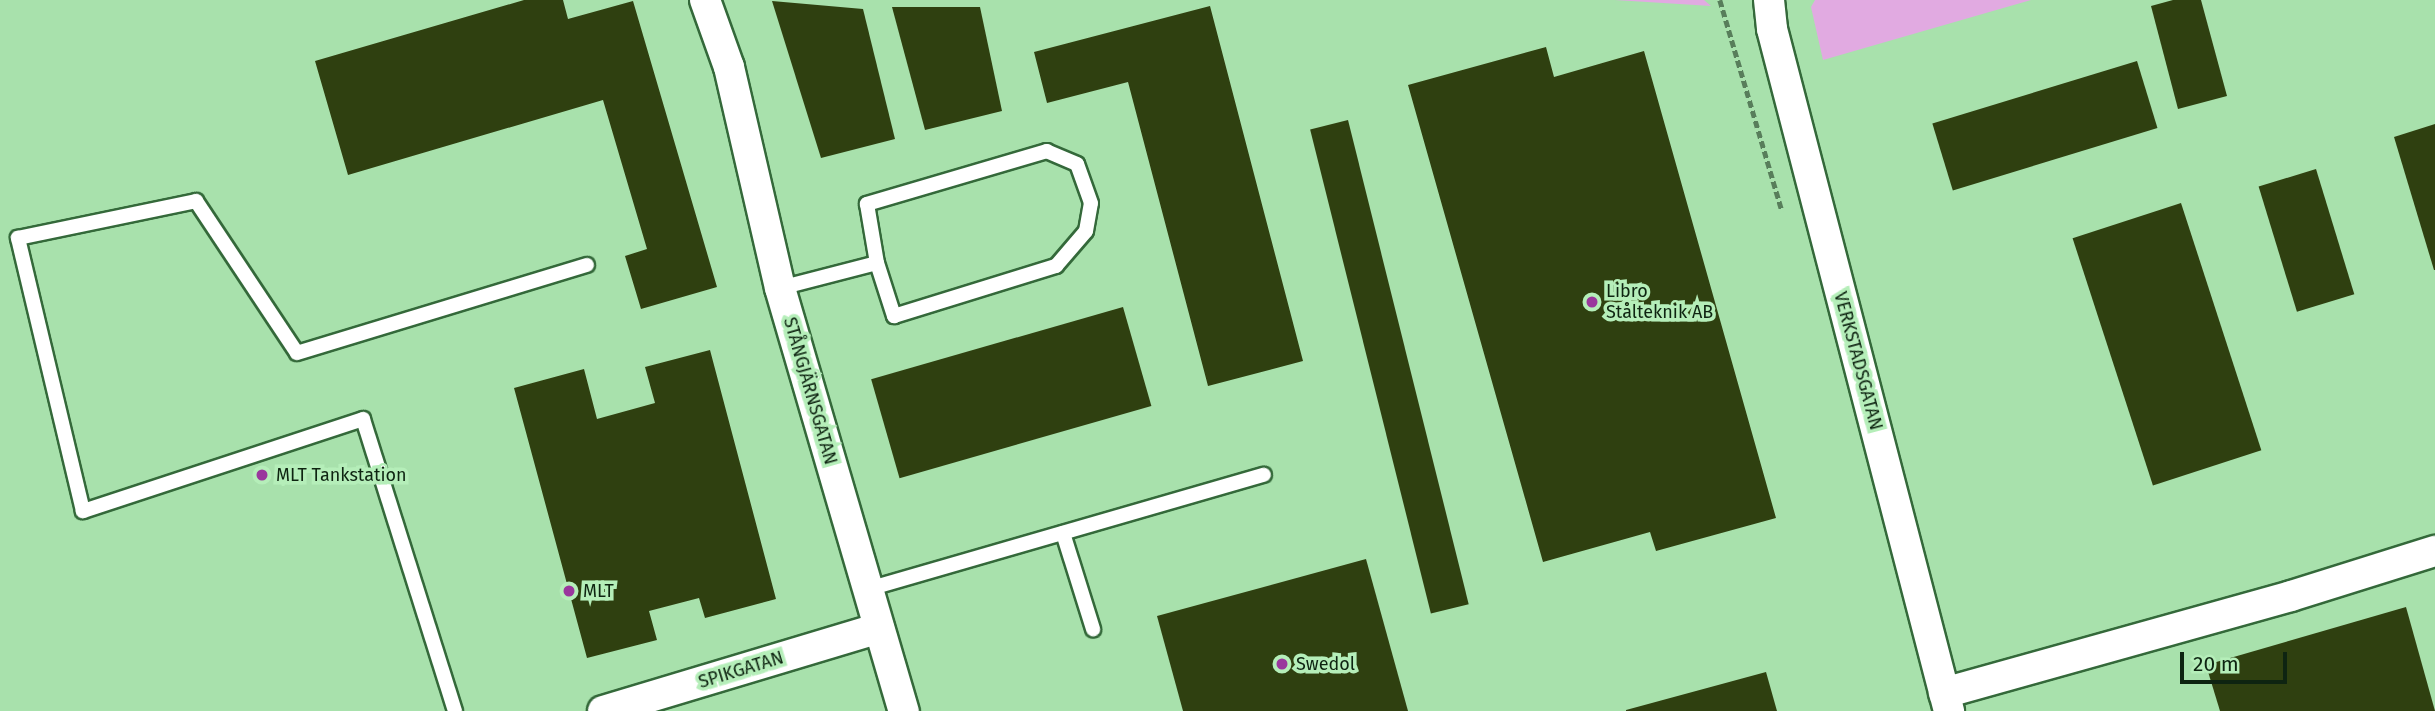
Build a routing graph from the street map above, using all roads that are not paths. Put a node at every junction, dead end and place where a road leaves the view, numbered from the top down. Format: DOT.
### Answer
graph roads {
  1 [pos="705,0"];
  2 [pos="723,0"];
  3 [pos="1750,0"];
  4 [pos="1770,15"];
  5 [pos="729,67"];
  6 [pos="877,263"];
  7 [pos="587,265"];
  8 [pos="780,288"];
  9 [pos="1264,475"];
  10 [pos="1063,533"];
  11 [pos="2435,551"];
  12 [pos="868,589"];
  13 [pos="879,628"];
  14 [pos="1093,629"];
  15 [pos="1946,702"];
  16 [pos="455,711"];
  17 [pos="603,711"];
  18 [pos="904,711"];
  1 -- 5 [label="street, STÅNGJÄRNSGATAN"];
  2 -- 5 [label="street, STÅNGJÄRNSGATAN"];
  3 -- 4 [label="street, VERKSTADSGATAN"];
  4 -- 15 [label="street, VERKSTADSGATAN"];
  5 -- 8 [label="street, STÅNGJÄRNSGATAN"];
  6 -- 6 [label="lane"];
  6 -- 8 [label="lane"];
  7 -- 16 [label="lane"];
  8 -- 12 [label="street, STÅNGJÄRNSGATAN"];
  9 -- 10 [label="lane"];
  10 -- 12 [label="lane"];
  10 -- 14 [label="lane"];
  11 -- 15 [label="street, VERKSTADSGATAN"];
  12 -- 13 [label="street, STÅNGJÄRNSGATAN"];
  13 -- 17 [label="street, SPIKGATAN"];
  13 -- 18 [label="street, STÅNGJÄRNSGATAN"];
}
